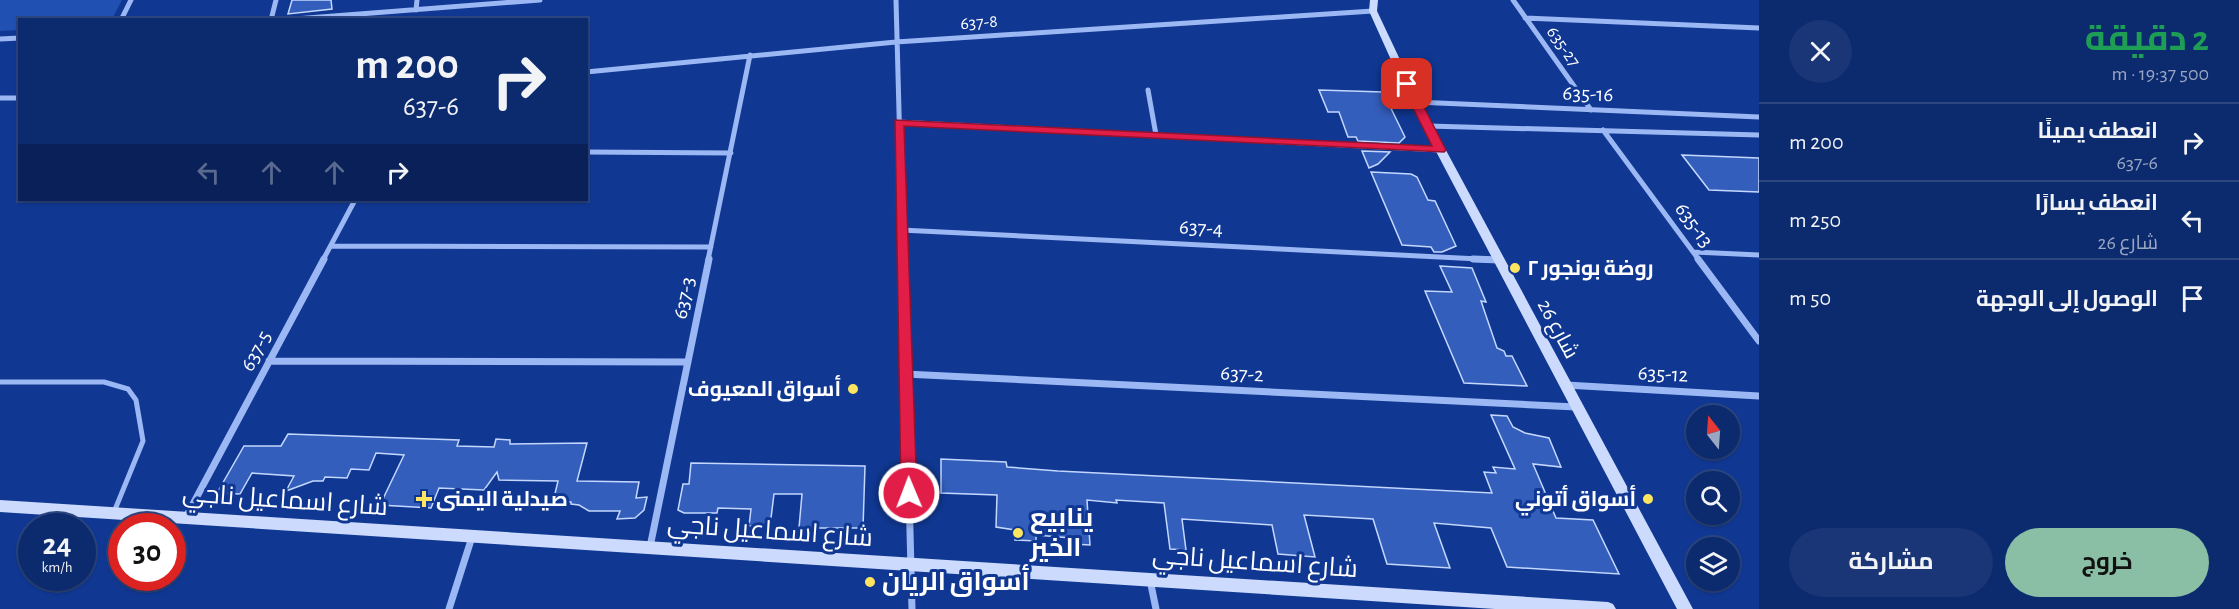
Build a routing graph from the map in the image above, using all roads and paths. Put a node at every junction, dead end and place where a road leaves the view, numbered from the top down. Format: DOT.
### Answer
graph roads {
  1 [pos="130,0"];
  2 [pos="276,0"];
  3 [pos="417,0"];
  4 [pos="540,0"];
  5 [pos="897,0"];
  6 [pos="1513,0"];
  7 [pos="1373,5"];
  8 [pos="416,10"];
  9 [pos="122,18"];
  10 [pos="272,18"];
  11 [pos="309,18"];
  12 [pos="1525,18"];
  13 [pos="1759,28"];
  14 [pos="18,38"];
  15 [pos="0,39"];
  16 [pos="896,42"];
  17 [pos="750,55"];
  18 [pos="588,72"];
  19 [pos="1148,90"];
  20 [pos="0,98"];
  21 [pos="18,98"];
  22 [pos="1415,102"];
  23 [pos="1591,110"];
  24 [pos="1759,117"];
  25 [pos="898,122"];
  26 [pos="1428,126"];
  27 [pos="1603,130"];
  28 [pos="1156,135"];
  29 [pos="1759,135"];
  30 [pos="1440,150"];
  31 [pos="588,153"];
  32 [pos="731,153"];
  33 [pos="354,201"];
  34 [pos="901,230"];
  35 [pos="331,246"];
  36 [pos="711,248"];
  37 [pos="1694,252"];
  38 [pos="1759,255"];
  39 [pos="1499,260"];
  40 [pos="1759,341"];
  41 [pos="269,361"];
  42 [pos="688,362"];
  43 [pos="905,374"];
  44 [pos="0,382"];
  45 [pos="1565,385"];
  46 [pos="1759,396"];
  47 [pos="1577,407"];
  48 [pos="0,506"];
  49 [pos="114,513"];
  50 [pos="186,518"];
  51 [pos="472,536"];
  52 [pos="650,548"];
  53 [pos="911,564"];
  54 [pos="1150,580"];
  55 [pos="449,609"];
  56 [pos="912,609"];
  57 [pos="1156,609"];
  58 [pos="1608,609"];
  59 [pos="1685,609"];
  1 -- 9 [label="street"];
  2 -- 10 [label="street"];
  3 -- 8 [label="street"];
  4 -- 8 [label="street"];
  5 -- 16 [label="street"];
  6 -- 12 [label="street, 635-27"];
  7 -- 16 [label="street, 637-8"];
  7 -- 22 [label="street, شارع 26"];
  8 -- 11 [label="street"];
  12 -- 13 [label="street"];
  12 -- 23 [label="street, 635-27"];
  14 -- 15 [label="street"];
  16 -- 17 [label="street, 637-8"];
  16 -- 25 [label="street"];
  17 -- 18 [label="street, 637-8"];
  17 -- 32 [label="street, 637-3"];
  19 -- 28 [label="street"];
  20 -- 21 [label="street"];
  22 -- 23 [label="street, 635-16"];
  22 -- 26 [label="street, شارع 26"];
  23 -- 24 [label="street, 635-16"];
  25 -- 28 [label="street"];
  25 -- 34 [label="street"];
  26 -- 27 [label="street, 635-16"];
  26 -- 30 [label="street, شارع 26"];
  27 -- 29 [label="street, 635-16"];
  27 -- 37 [label="street, 635-13"];
  28 -- 30 [label="street"];
  30 -- 39 [label="street, شارع 26"];
  31 -- 32 [label="street"];
  32 -- 36 [label="street, 637-3"];
  33 -- 35 [label="street, 637-5"];
  34 -- 39 [label="street, 637-4"];
  34 -- 43 [label="street"];
  35 -- 36 [label="street"];
  35 -- 41 [label="street, 637-5"];
  36 -- 42 [label="street, 637-3"];
  37 -- 38 [label="street"];
  37 -- 40 [label="street, 635-13"];
  39 -- 45 [label="street, شارع 26"];
  41 -- 42 [label="street"];
  41 -- 50 [label="street, 637-5"];
  42 -- 52 [label="street, 637-3"];
  43 -- 47 [label="street, 637-2"];
  43 -- 53 [label="street"];
  44 -- 49 [label="lane"];
  45 -- 46 [label="street, 635-12"];
  45 -- 47 [label="street, شارع 26"];
  47 -- 59 [label="street, شارع 26"];
  48 -- 49 [label="street, شارع اسماعيل ناجي"];
  50 -- 51 [label="street, شارع اسماعيل ناجي"];
  51 -- 52 [label="street, شارع اسماعيل ناجي"];
  51 -- 55 [label="street"];
  52 -- 53 [label="street, شارع اسماعيل ناجي"];
  53 -- 54 [label="street, شارع اسماعيل ناجي"];
  53 -- 56 [label="street"];
  54 -- 57 [label="street"];
  54 -- 58 [label="street, شارع اسماعيل ناجي"];
}
